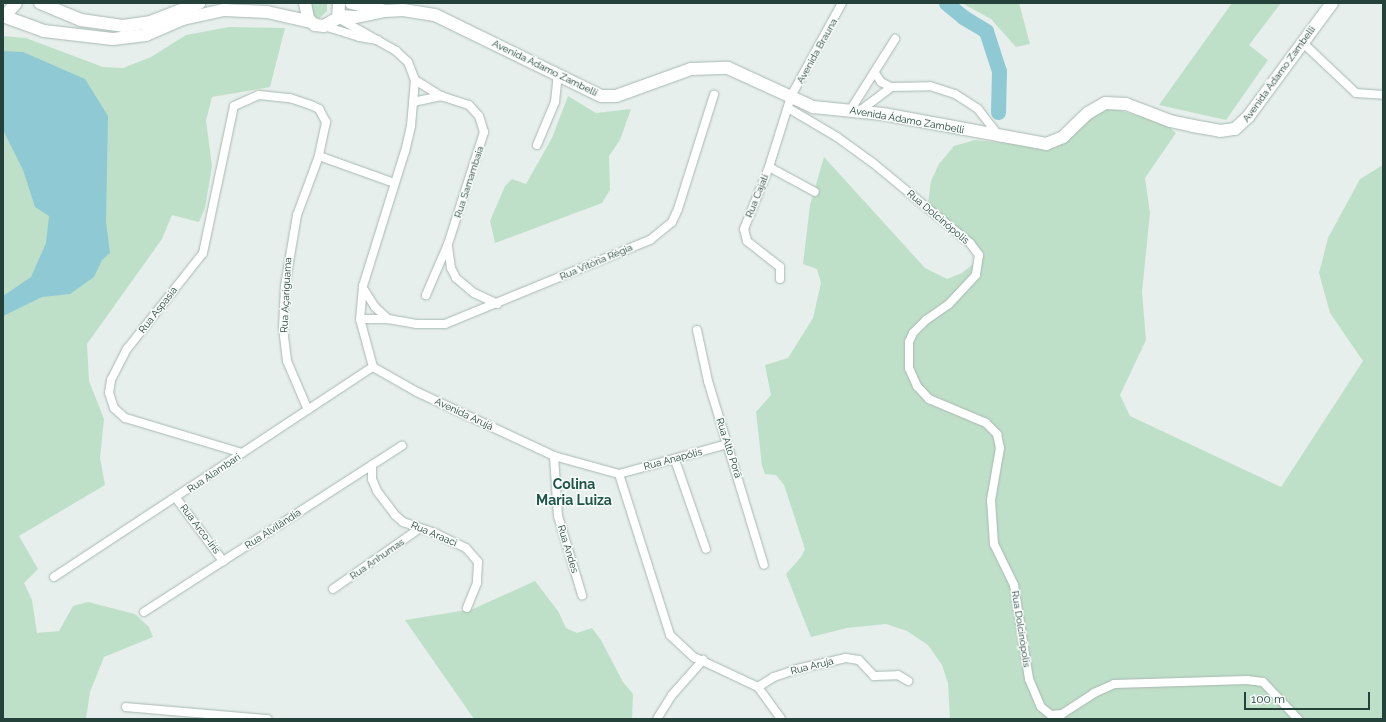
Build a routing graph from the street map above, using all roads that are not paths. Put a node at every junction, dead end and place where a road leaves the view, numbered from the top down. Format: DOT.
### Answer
graph roads {
  1 [pos="16,3"];
  2 [pos="40,3"];
  3 [pos="199,3"];
  4 [pos="305,3"];
  5 [pos="340,3"];
  6 [pos="351,3"];
  7 [pos="842,3"];
  8 [pos="1332,3"];
  9 [pos="385,10"];
  10 [pos="3,17"];
  11 [pos="338,17"];
  12 [pos="311,22"];
  13 [pos="324,26"];
  14 [pos="895,39"];
  15 [pos="380,40"];
  16 [pos="1302,42"];
  17 [pos="875,73"];
  18 [pos="558,74"];
  19 [pos="415,80"];
  20 [pos="891,87"];
  21 [pos="259,95"];
  22 [pos="714,95"];
  23 [pos="1383,95"];
  24 [pos="441,96"];
  25 [pos="789,101"];
  26 [pos="413,102"];
  27 [pos="856,109"];
  28 [pos="1001,137"];
  29 [pos="537,145"];
  30 [pos="319,156"];
  31 [pos="769,166"];
  32 [pos="394,183"];
  33 [pos="815,192"];
  34 [pos="448,244"];
  35 [pos="780,279"];
  36 [pos="363,288"];
  37 [pos="426,295"];
  38 [pos="498,304"];
  39 [pos="360,319"];
  40 [pos="388,319"];
  41 [pos="697,330"];
  42 [pos="373,367"];
  43 [pos="308,410"];
  44 [pos="727,444"];
  45 [pos="402,446"];
  46 [pos="242,453"];
  47 [pos="554,456"];
  48 [pos="675,460"];
  49 [pos="372,465"];
  50 [pos="619,474"];
  51 [pos="176,498"];
  52 [pos="420,528"];
  53 [pos="706,549"];
  54 [pos="223,561"];
  55 [pos="764,565"];
  56 [pos="54,577"];
  57 [pos="334,589"];
  58 [pos="582,595"];
  59 [pos="467,608"];
  60 [pos="144,612"];
  61 [pos="703,660"];
  62 [pos="908,681"];
  63 [pos="758,687"];
  64 [pos="126,707"];
  65 [pos="267,719"];
  66 [pos="657,719"];
  67 [pos="781,719"];
  68 [pos="1298,719"];
  1 -- 10 [label="street"];
  2 -- 3 [label="street"];
  4 -- 12 [label="street"];
  5 -- 11 [label="street"];
  6 -- 9 [label="street, Avenida Ádamo Zambelli"];
  7 -- 25 [label="street, Avenida Brauna"];
  8 -- 16 [label="street, Avenida Ádamo Zambelli"];
  9 -- 11 [label="street, Avenida Ádamo Zambelli"];
  9 -- 18 [label="street, Avenida Ádamo Zambelli"];
  10 -- 12 [label="street"];
  11 -- 13 [label="street"];
  11 -- 15 [label="street"];
  12 -- 13 [label="street"];
  13 -- 15 [label="street"];
  14 -- 17 [label="street"];
  15 -- 19 [label="street"];
  16 -- 23 [label="street"];
  16 -- 28 [label="street, Avenida Ádamo Zambelli"];
  17 -- 20 [label="street"];
  17 -- 27 [label="street"];
  18 -- 25 [label="street, Avenida Ádamo Zambelli"];
  18 -- 29 [label="street"];
  19 -- 24 [label="street, Rua Samambaia"];
  19 -- 26 [label="street"];
  20 -- 27 [label="street"];
  20 -- 28 [label="street"];
  21 -- 30 [label="street, Rua Açariguama"];
  21 -- 46 [label="street, Rua Aspasia"];
  22 -- 38 [label="street, Rua Vitória Régia"];
  24 -- 26 [label="street, Rua Samambaia"];
  24 -- 34 [label="street, Rua Samambaia"];
  25 -- 27 [label="street, Avenida Ádamo Zambelli"];
  25 -- 31 [label="street, Rua Cajati"];
  25 -- 68 [label="street, Rua Dolcinópolis"];
  26 -- 32 [label="street"];
  27 -- 28 [label="street, Avenida Ádamo Zambelli"];
  30 -- 32 [label="street"];
  30 -- 43 [label="street, Rua Açariguama"];
  31 -- 33 [label="street"];
  31 -- 35 [label="street, Rua Cajati"];
  32 -- 36 [label="street"];
  34 -- 37 [label="street, Rua Samambaia"];
  34 -- 38 [label="street, Rua Samambaia"];
  36 -- 39 [label="street"];
  36 -- 40 [label="street"];
  38 -- 40 [label="street, Rua Vitória Régia"];
  39 -- 40 [label="street, Rua Vitória Régia"];
  39 -- 42 [label="street"];
  41 -- 44 [label="street, Rua Alto Porã"];
  42 -- 43 [label="street, Rua Alambari"];
  42 -- 47 [label="street, Avenida Arujá"];
  43 -- 46 [label="street, Rua Alambari"];
  44 -- 48 [label="street, Rua Anapólis"];
  44 -- 55 [label="street, Rua Alto Porã"];
  45 -- 49 [label="street, Rua Alvilândia"];
  46 -- 51 [label="street, Rua Alambari"];
  47 -- 50 [label="street, Avenida Arujá"];
  47 -- 58 [label="street, Rua Andes"];
  48 -- 50 [label="street, Rua Anapólis"];
  48 -- 53 [label="street"];
  49 -- 52 [label="street, Rua Araaci"];
  49 -- 54 [label="street, Rua Alvilândia"];
  50 -- 61 [label="street"];
  51 -- 54 [label="street, Rua Arco-Íris"];
  51 -- 56 [label="street, Rua Alambari"];
  52 -- 57 [label="street, Rua Anhumas"];
  52 -- 59 [label="street, Rua Araaci"];
  54 -- 60 [label="street, Rua Alvilândia"];
  61 -- 63 [label="street"];
  61 -- 66 [label="street"];
  62 -- 63 [label="street, Rua Aruja"];
  63 -- 67 [label="street"];
  64 -- 65 [label="street"];
}
